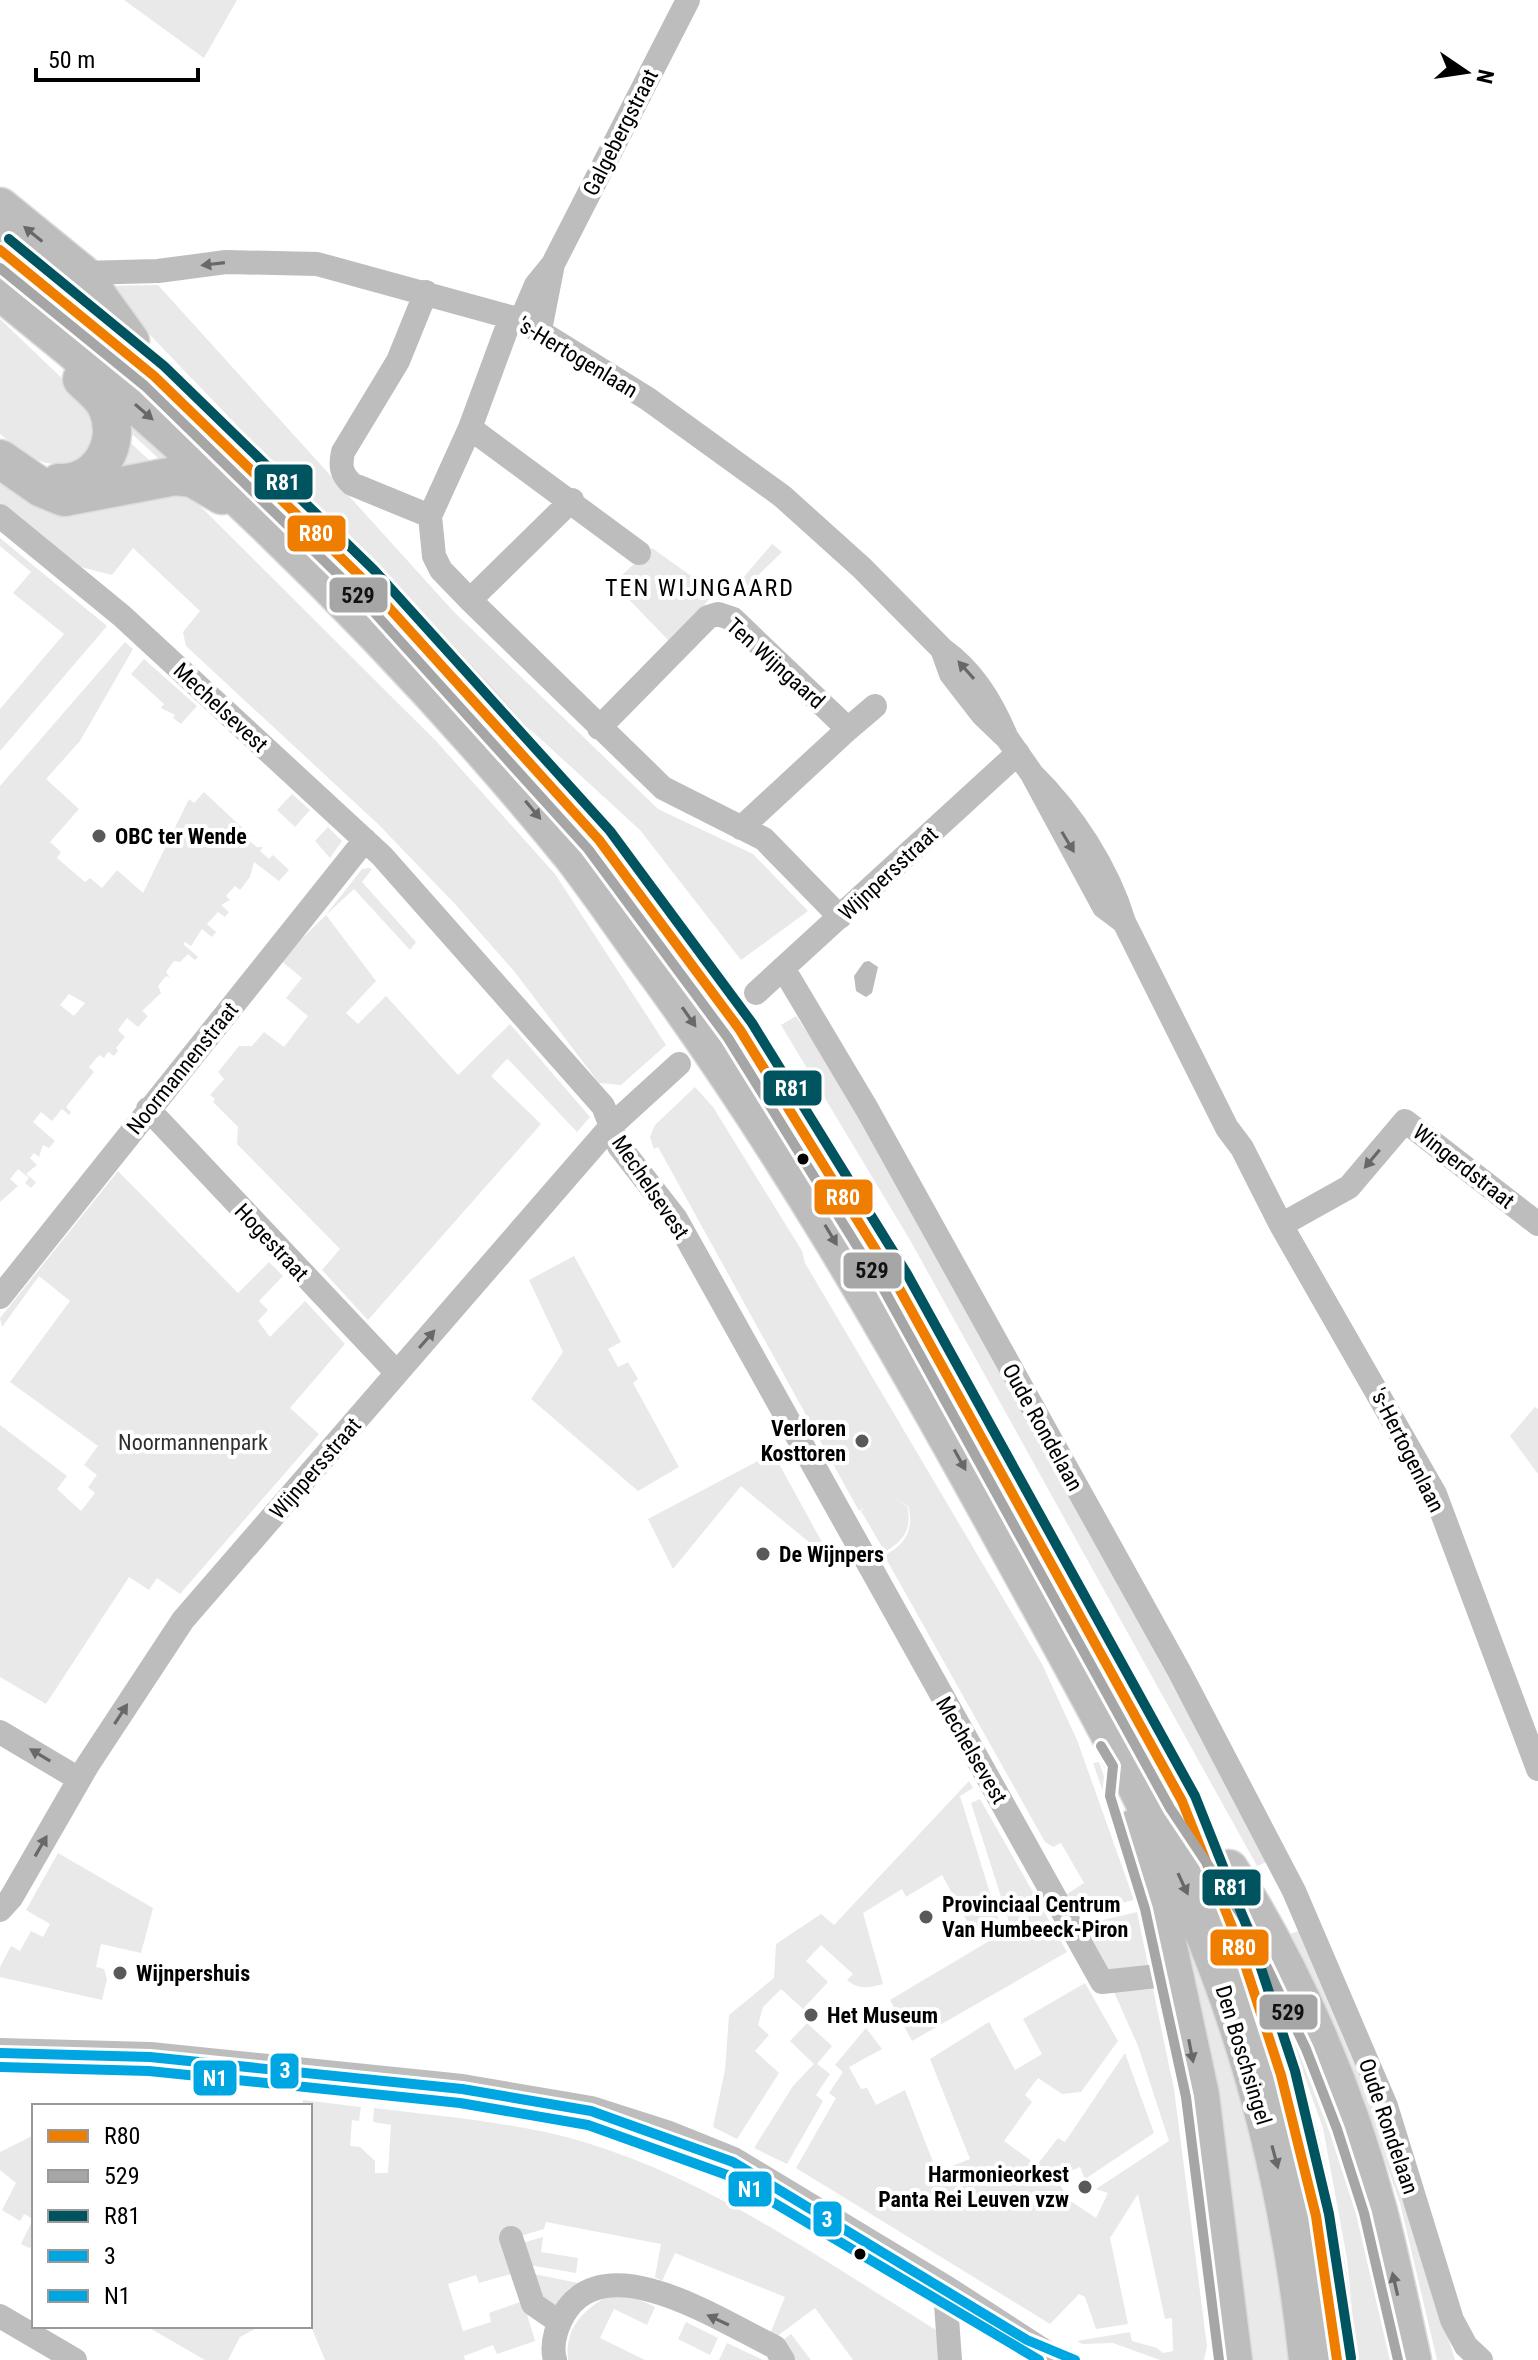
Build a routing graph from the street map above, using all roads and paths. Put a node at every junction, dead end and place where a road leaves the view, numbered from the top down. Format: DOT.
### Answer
graph roads {
  1 [pos="688,0"];
  2 [pos="0,207"];
  3 [pos="0,250"];
  4 [pos="81,273"];
  5 [pos="0,291"];
  6 [pos="426,292"];
  7 [pos="524,322"];
  8 [pos="42,325"];
  9 [pos="154,376"];
  10 [pos="470,428"];
  11 [pos="0,459"];
  12 [pos="33,481"];
  13 [pos="572,500"];
  14 [pos="250,507"];
  15 [pos="0,516"];
  16 [pos="430,516"];
  17 [pos="639,553"];
  18 [pos="470,600"];
  19 [pos="875,706"];
  20 [pos="599,728"];
  21 [pos="848,729"];
  22 [pos="1012,744"];
  23 [pos="741,828"];
  24 [pos="365,840"];
  25 [pos="840,917"];
  26 [pos="783,968"];
  27 [pos="756,993"];
  28 [pos="679,1064"];
  29 [pos="148,1109"];
  30 [pos="611,1126"];
  31 [pos="1538,1224"];
  32 [pos="1281,1225"];
  33 [pos="0,1297"];
  34 [pos="397,1373"];
  35 [pos="0,1732"];
  36 [pos="1127,1763"];
  37 [pos="1538,1769"];
  38 [pos="79,1779"];
  39 [pos="1182,1801"];
  40 [pos="1294,1891"];
  41 [pos="0,1910"];
  42 [pos="1256,1912"];
  43 [pos="1176,1974"];
  44 [pos="0,2053"];
  45 [pos="511,2238"];
  46 [pos="945,2290"];
  47 [pos="0,2316"];
  48 [pos="559,2322"];
  49 [pos="1027,2340"];
  50 [pos="75,2360"];
  51 [pos="555,2360"];
  52 [pos="783,2360"];
  53 [pos="950,2360"];
  54 [pos="1053,2360"];
  55 [pos="1075,2360"];
  56 [pos="1233,2360"];
  57 [pos="1308,2360"];
  58 [pos="1337,2360"];
  59 [pos="1412,2360"];
  60 [pos="1481,2360"];
  1 -- 7 [label="street, Galgebergstraat"];
  4 -- 2 [label="main road, one-way"];
  3 -- 9 [label="main road, Den Boschsingel"];
  6 -- 4 [label="street, 's-Hertogenlaan, one-way"];
  4 -- 9 [label="main road"];
  5 -- 8 [label="main road, Den Boschsingel"];
  6 -- 7 [label="street, 's-Hertogenlaan"];
  6 -- 16 [label="street"];
  7 -- 10 [label="street"];
  7 -- 22 [label="street, 's-Hertogenlaan"];
  8 -- 12 [label="main road"];
  8 -- 14 [label="main road, Den Boschsingel, one-way"];
  9 -- 39 [label="main road, Den Boschsingel"];
  10 -- 13 [label="street"];
  10 -- 16 [label="street"];
  11 -- 12 [label="main road"];
  12 -- 14 [label="main road"];
  13 -- 17 [label="street"];
  13 -- 18 [label="street"];
  14 -- 36 [label="main road, Den Boschsingel, one-way"];
  15 -- 24 [label="street, Mechelsevest"];
  16 -- 18 [label="street"];
  18 -- 20 [label="street"];
  19 -- 21 [label="street"];
  20 -- 21 [label="street, Ten Wijngaard"];
  20 -- 23 [label="street"];
  21 -- 23 [label="street"];
  22 -- 25 [label="street, Wijnpersstraat"];
  22 -- 32 [label="street, 's-Hertogenlaan"];
  23 -- 25 [label="street"];
  24 -- 29 [label="street, Noormannenstraat"];
  24 -- 30 [label="street, Mechelsevest"];
  25 -- 26 [label="street, Wijnpersstraat"];
  26 -- 27 [label="street, Wijnpersstraat"];
  26 -- 40 [label="street, Oude Rondelaan"];
  28 -- 30 [label="street, Wijnpersstraat"];
  29 -- 33 [label="street, Noormannenstraat"];
  29 -- 34 [label="street, Hogestraat"];
  34 -- 30 [label="street, Wijnpersstraat, one-way"];
  30 -- 43 [label="street, Mechelsevest"];
  31 -- 32 [label="street, Wingerdstraat, one-way"];
  32 -- 37 [label="street, 's-Hertogenlaan"];
  38 -- 34 [label="street, Wijnpersstraat, one-way"];
  38 -- 35 [label="street, one-way"];
  36 -- 43 [label="main road"];
  36 -- 57 [label="main road, Den Boschsingel, one-way"];
  41 -- 38 [label="street, Wijnpersstraat, one-way"];
  39 -- 42 [label="main road"];
  39 -- 58 [label="main road, Den Boschsingel"];
  40 -- 42 [label="street"];
  40 -- 60 [label="street, Oude Rondelaan"];
  59 -- 42 [label="main road, one-way"];
  43 -- 56 [label="main road, one-way"];
  44 -- 46 [label="street"];
  45 -- 48 [label="street"];
  46 -- 49 [label="street"];
  46 -- 53 [label="street"];
  47 -- 50 [label="street"];
  48 -- 51 [label="street"];
  52 -- 48 [label="street, one-way"];
  49 -- 54 [label="street"];
  49 -- 55 [label="street"];
}
